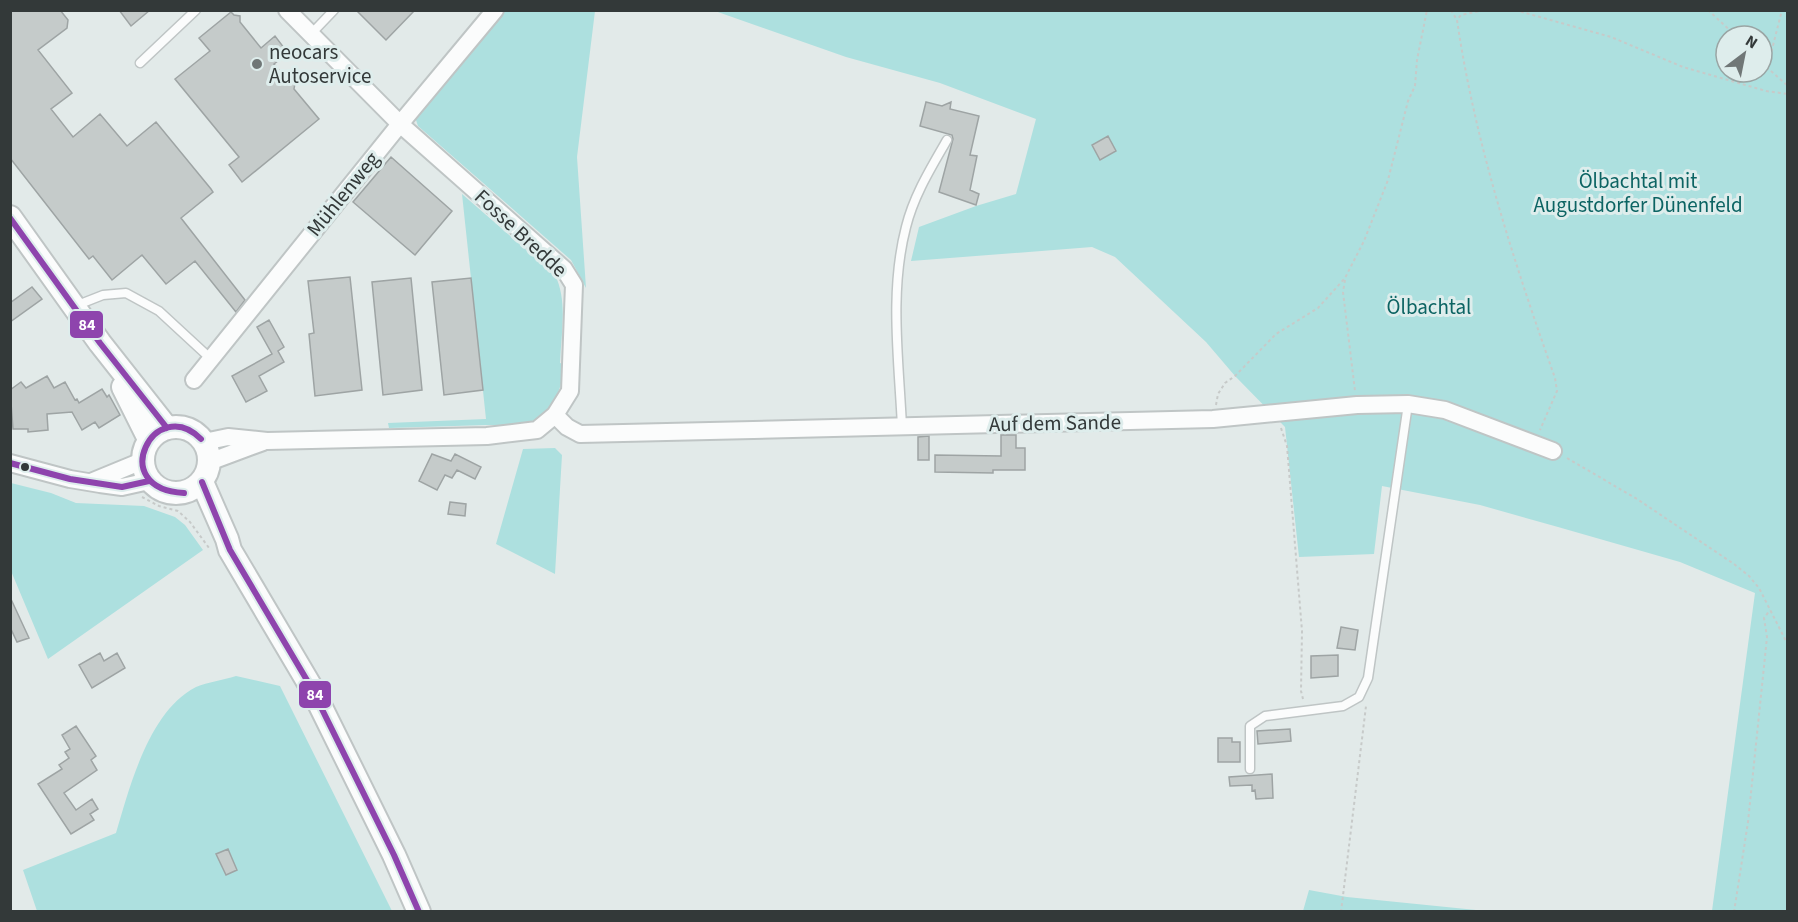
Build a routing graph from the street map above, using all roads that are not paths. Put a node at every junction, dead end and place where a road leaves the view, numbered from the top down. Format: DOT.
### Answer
graph roads {
  1 [pos="196,10"];
  2 [pos="287,10"];
  3 [pos="334,10"];
  4 [pos="495,10"];
  5 [pos="311,34"];
  6 [pos="140,63"];
  7 [pos="400,124"];
  8 [pos="947,141"];
  9 [pos="10,217"];
  10 [pos="74,307"];
  11 [pos="211,358"];
  12 [pos="194,380"];
  13 [pos="1408,404"];
  14 [pos="555,416"];
  15 [pos="902,427"];
  16 [pos="158,434"];
  17 [pos="1553,451"];
  18 [pos="10,463"];
  19 [pos="200,470"];
  20 [pos="144,479"];
  21 [pos="1250,769"];
  22 [pos="419,912"];
  1 -- 6 [label="lane"];
  2 -- 5 [label="street, Fosse Bredde"];
  3 -- 5 [label="lane"];
  4 -- 7 [label="street, Mühlenweg"];
  5 -- 7 [label="street, Fosse Bredde"];
  7 -- 11 [label="street, Mühlenweg"];
  7 -- 14 [label="street, Fosse Bredde"];
  8 -- 15 [label="lane"];
  9 -- 10 [label="main road"];
  10 -- 11 [label="lane"];
  10 -- 16 [label="main road"];
  11 -- 12 [label="street, Mühlenweg"];
  13 -- 15 [label="street, Auf dem Sande"];
  13 -- 17 [label="street, Auf dem Sande"];
  13 -- 21 [label="lane"];
  14 -- 15 [label="street, Auf dem Sande"];
  14 -- 19 [label="street"];
  16 -- 19 [label="main road"];
  16 -- 20 [label="main road"];
  18 -- 20 [label="street"];
  19 -- 20 [label="main road"];
  19 -- 22 [label="main road"];
}
